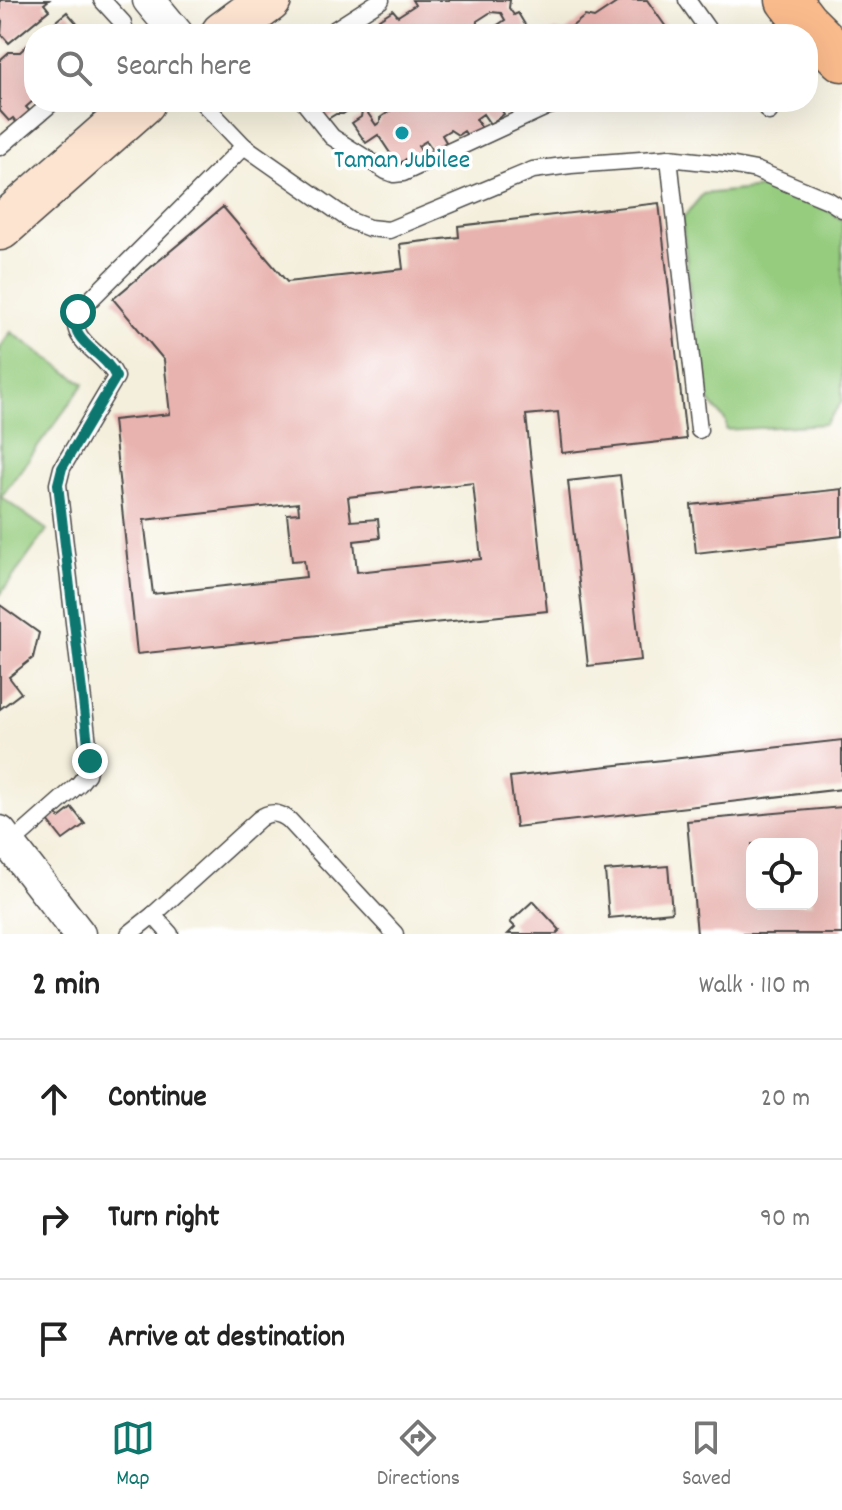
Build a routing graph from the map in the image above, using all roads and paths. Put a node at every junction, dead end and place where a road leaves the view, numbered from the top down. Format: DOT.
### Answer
graph roads {
  1 [pos="102,0"];
  2 [pos="149,0"];
  3 [pos="381,0"];
  4 [pos="687,0"];
  5 [pos="788,0"];
  6 [pos="123,24"];
  7 [pos="169,24"];
  8 [pos="344,24"];
  9 [pos="704,24"];
  10 [pos="807,24"];
  11 [pos="818,35"];
  12 [pos="842,59"];
  13 [pos="41,112"];
  14 [pos="132,112"];
  15 [pos="212,112"];
  16 [pos="312,112"];
  17 [pos="535,112"];
  18 [pos="244,146"];
  19 [pos="0,147"];
  20 [pos="669,158"];
  21 [pos="842,209"];
  22 [pos="0,228"];
  23 [pos="699,430"];
  24 [pos="5,839"];
  25 [pos="153,915"];
  26 [pos="79,934"];
  27 [pos="129,934"];
  28 [pos="170,934"];
  29 [pos="395,934"];
  1 -- 6 [label="lane"];
  2 -- 7 [label="street"];
  3 -- 8 [label="lane"];
  4 -- 9 [label="lane"];
  5 -- 10 [label="main road"];
  11 -- 12 [label="main road"];
  13 -- 19 [label="lane"];
  14 -- 22 [label="street"];
  15 -- 18 [label="lane"];
  16 -- 17 [label="lane"];
  18 -- 20 [label="lane"];
  18 -- 24 [label="lane"];
  20 -- 21 [label="lane"];
  20 -- 23 [label="lane"];
  24 -- 26 [label="street"];
  25 -- 27 [label="lane"];
  25 -- 28 [label="lane"];
  25 -- 29 [label="lane"];
}
